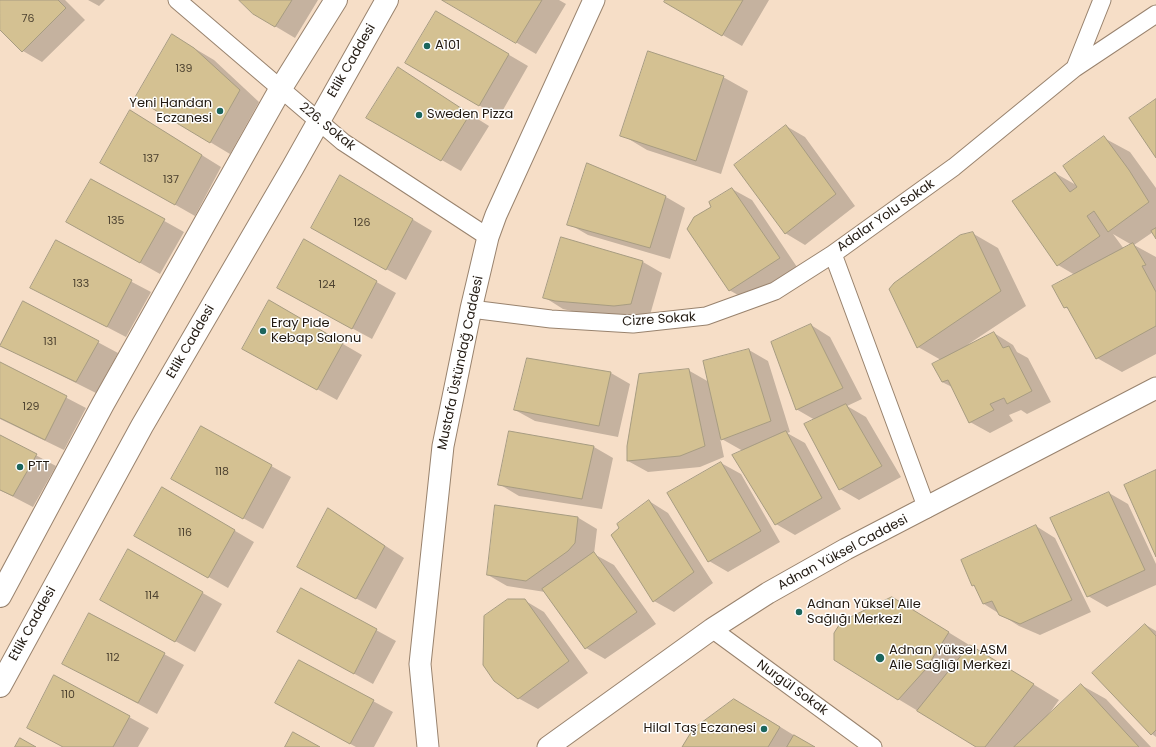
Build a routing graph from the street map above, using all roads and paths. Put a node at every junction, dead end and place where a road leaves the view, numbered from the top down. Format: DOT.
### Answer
graph roads {
  1 [pos="177,0"];
  2 [pos="336,0"];
  3 [pos="387,0"];
  4 [pos="594,0"];
  5 [pos="1102,0"];
  6 [pos="1156,14"];
  7 [pos="1075,68"];
  8 [pos="281,88"];
  9 [pos="318,121"];
  10 [pos="488,237"];
  11 [pos="833,254"];
  12 [pos="471,309"];
  13 [pos="1156,388"];
  14 [pos="927,508"];
  15 [pos="0,596"];
  16 [pos="712,629"];
  17 [pos="0,686"];
  18 [pos="428,747"];
  19 [pos="548,747"];
  20 [pos="873,747"];
  1 -- 8 [label="street, 226. Sokak"];
  2 -- 8 [label="main road"];
  3 -- 9 [label="main road, Etlik Caddesi"];
  4 -- 10 [label="street, Mustafa Üstündağ Caddesi"];
  5 -- 7 [label="street, Adalar Yolu Sokak"];
  6 -- 7 [label="street, Adalar Yolu Sokak"];
  7 -- 11 [label="street, Adalar Yolu Sokak"];
  8 -- 9 [label="street, 226. Sokak"];
  8 -- 15 [label="main road"];
  9 -- 10 [label="street, 226. Sokak"];
  9 -- 17 [label="main road, Etlik Caddesi"];
  10 -- 12 [label="street, Mustafa Üstündağ Caddesi"];
  11 -- 12 [label="street, Cizre Sokak"];
  11 -- 14 [label="street, Adalar Yolu Sokak"];
  12 -- 18 [label="street, Mustafa Üstündağ Caddesi"];
  13 -- 14 [label="street, Adnan Yüksel Caddesi"];
  14 -- 16 [label="street, Adnan Yüksel Caddesi"];
  16 -- 19 [label="street, Adnan Yüksel Caddesi"];
  16 -- 20 [label="street, Nurgül Sokak"];
}
